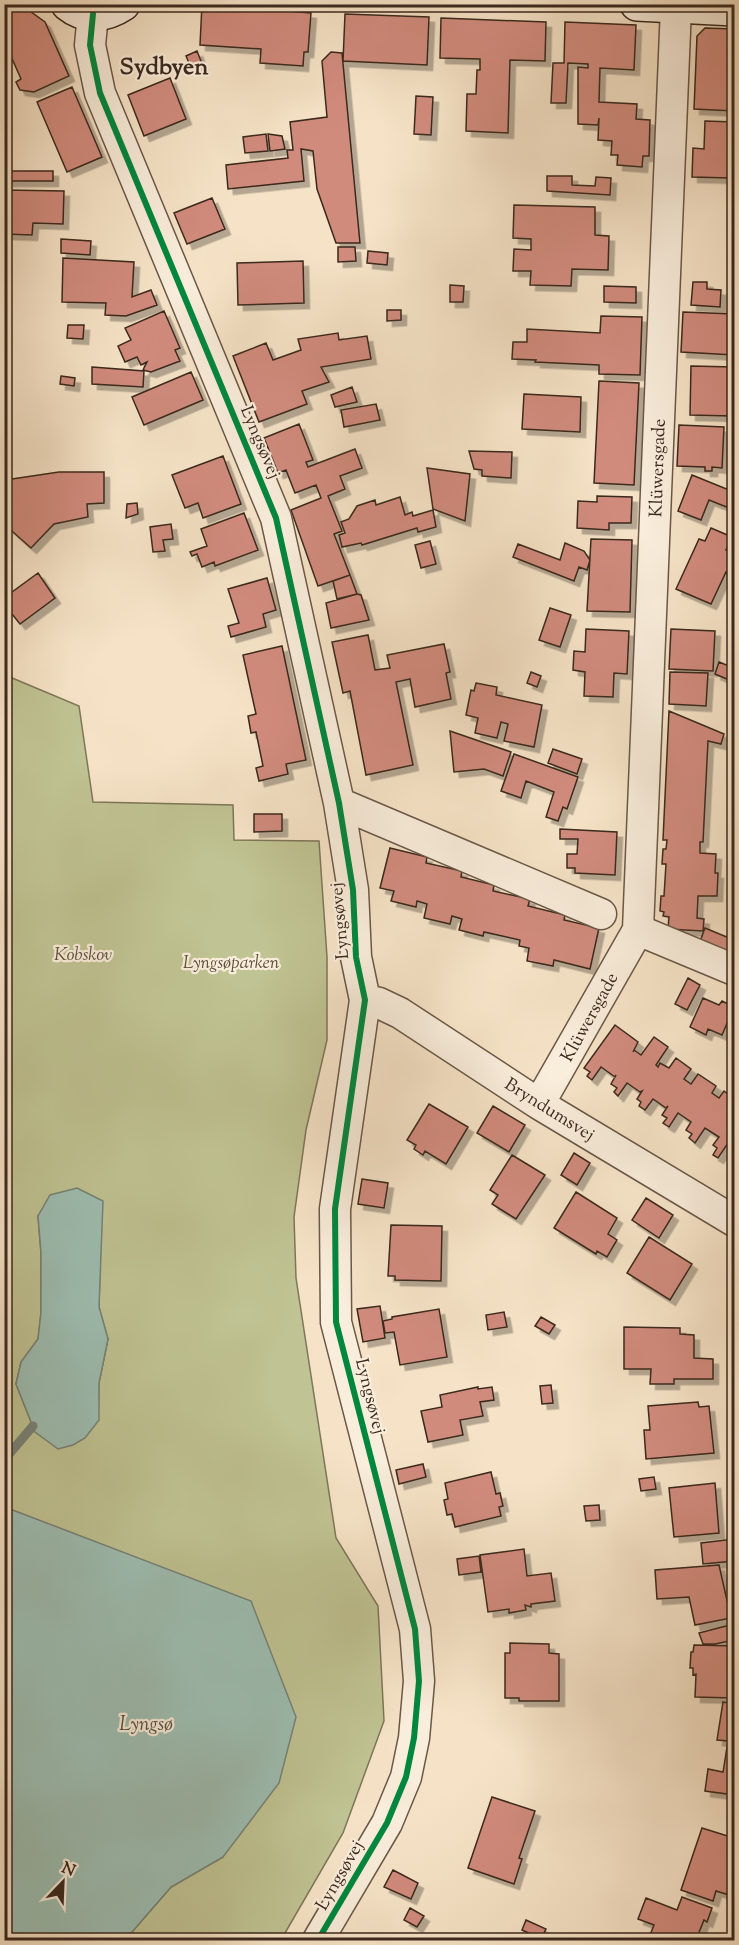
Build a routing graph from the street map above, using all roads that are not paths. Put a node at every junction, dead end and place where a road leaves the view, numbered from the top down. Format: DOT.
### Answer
graph roads {
  1 [pos="123,4"];
  2 [pos="637,4"];
  3 [pos="676,6"];
  4 [pos="80,9"];
  5 [pos="735,9"];
  6 [pos="339,803"];
  7 [pos="601,914"];
  8 [pos="638,930"];
  9 [pos="735,970"];
  10 [pos="365,1000"];
  11 [pos="539,1104"];
  12 [pos="735,1221"];
  13 [pos="318,1941"];
  1 -- 4 [label="street"];
  2 -- 3 [label="street"];
  3 -- 5 [label="street"];
  3 -- 8 [label="street, Klüwersgade"];
  4 -- 6 [label="street, Lyngsøvej"];
  6 -- 7 [label="street"];
  6 -- 10 [label="street, Lyngsøvej"];
  8 -- 9 [label="street"];
  8 -- 11 [label="street, Klüwersgade"];
  10 -- 11 [label="street, Bryndumsvej"];
  10 -- 13 [label="street, Lyngsøvej"];
  11 -- 12 [label="street, Bryndumsvej"];
}
